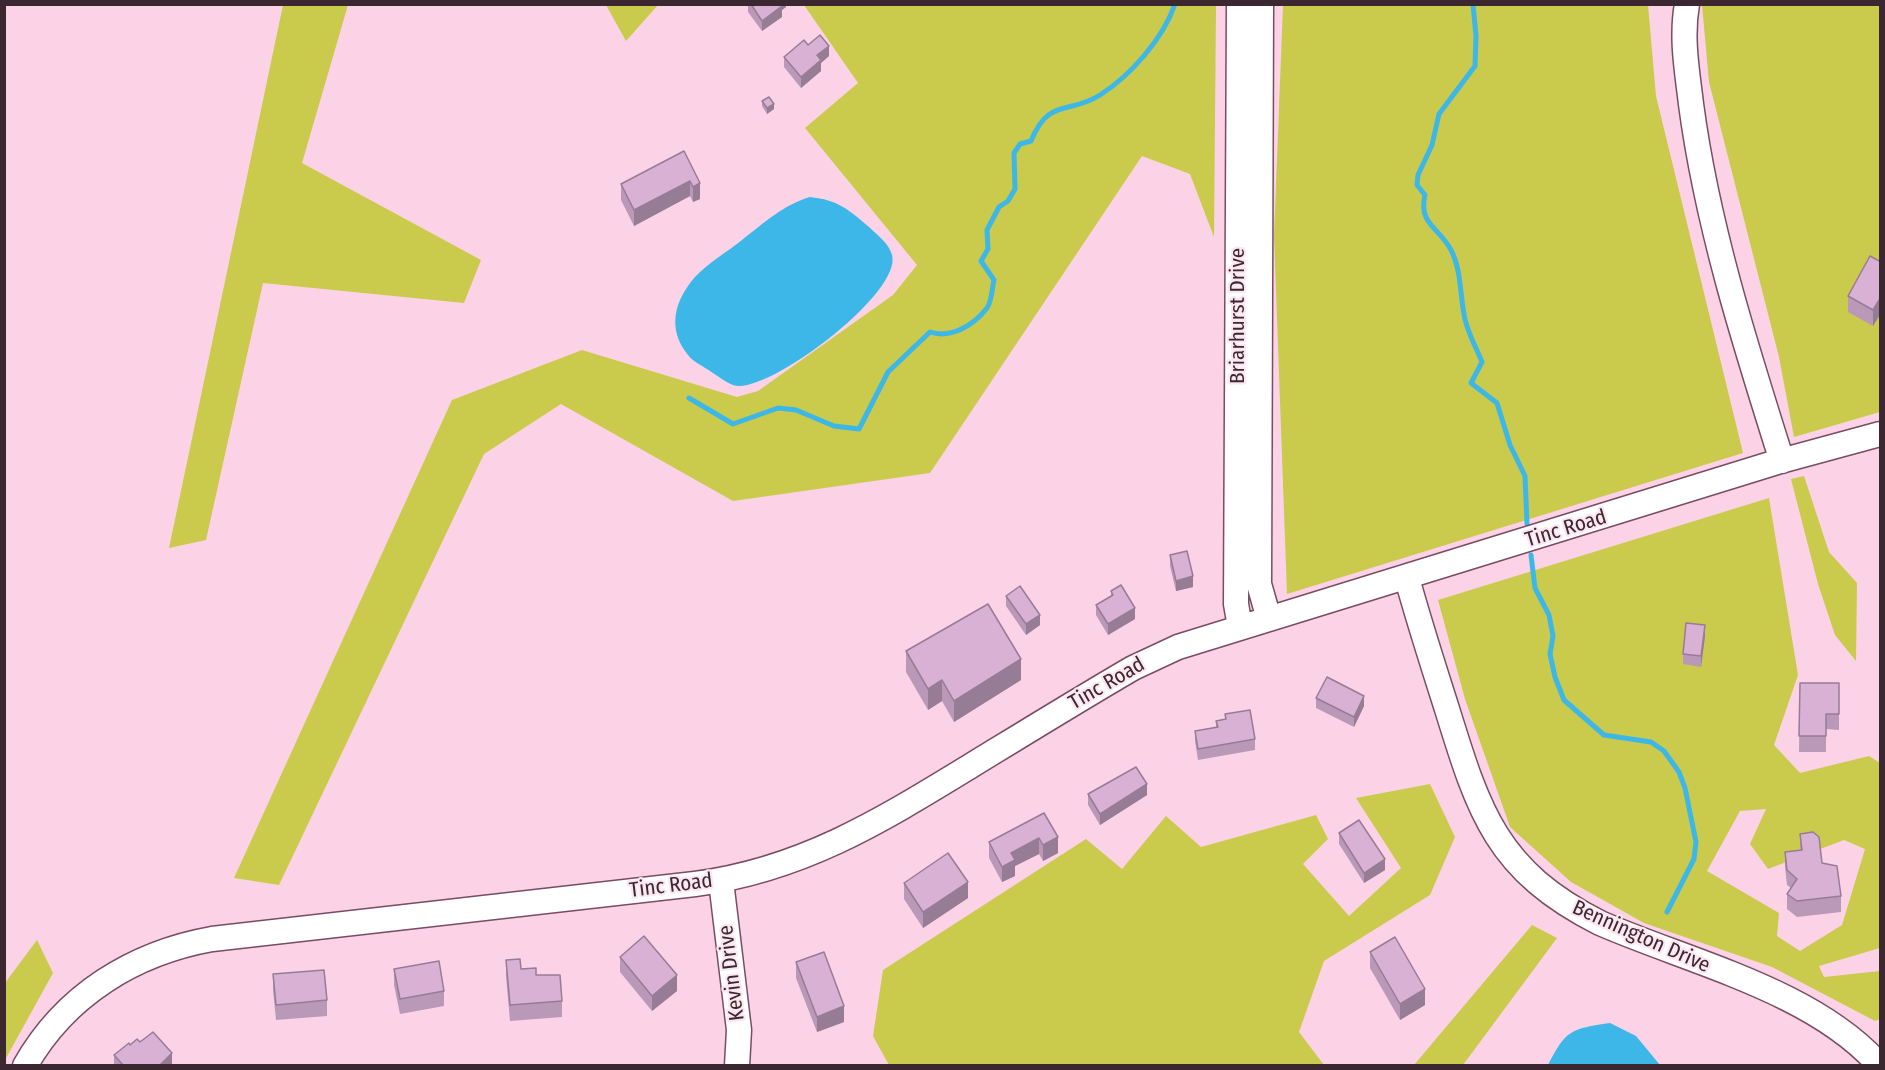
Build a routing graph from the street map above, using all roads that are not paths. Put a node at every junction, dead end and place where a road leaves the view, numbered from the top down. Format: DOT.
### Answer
graph roads {
  1 [pos="1239,4"];
  2 [pos="1261,4"];
  3 [pos="1687,4"];
  4 [pos="1881,434"];
  5 [pos="1782,461"];
  6 [pos="1407,578"];
  7 [pos="1269,619"];
  8 [pos="1240,627"];
  9 [pos="721,881"];
  10 [pos="25,1065"];
  11 [pos="737,1065"];
  12 [pos="1880,1065"];
  1 -- 8 [label="street, Briarhurst Drive"];
  2 -- 7 [label="street, Briarhurst Drive"];
  3 -- 5 [label="street"];
  4 -- 5 [label="street, Tinc Road"];
  5 -- 6 [label="street, Tinc Road"];
  6 -- 7 [label="street, Tinc Road"];
  6 -- 12 [label="street, Bennington Drive"];
  7 -- 8 [label="street, Tinc Road"];
  8 -- 9 [label="street, Tinc Road"];
  9 -- 10 [label="street, Tinc Road"];
  9 -- 11 [label="street, Kevin Drive"];
}
